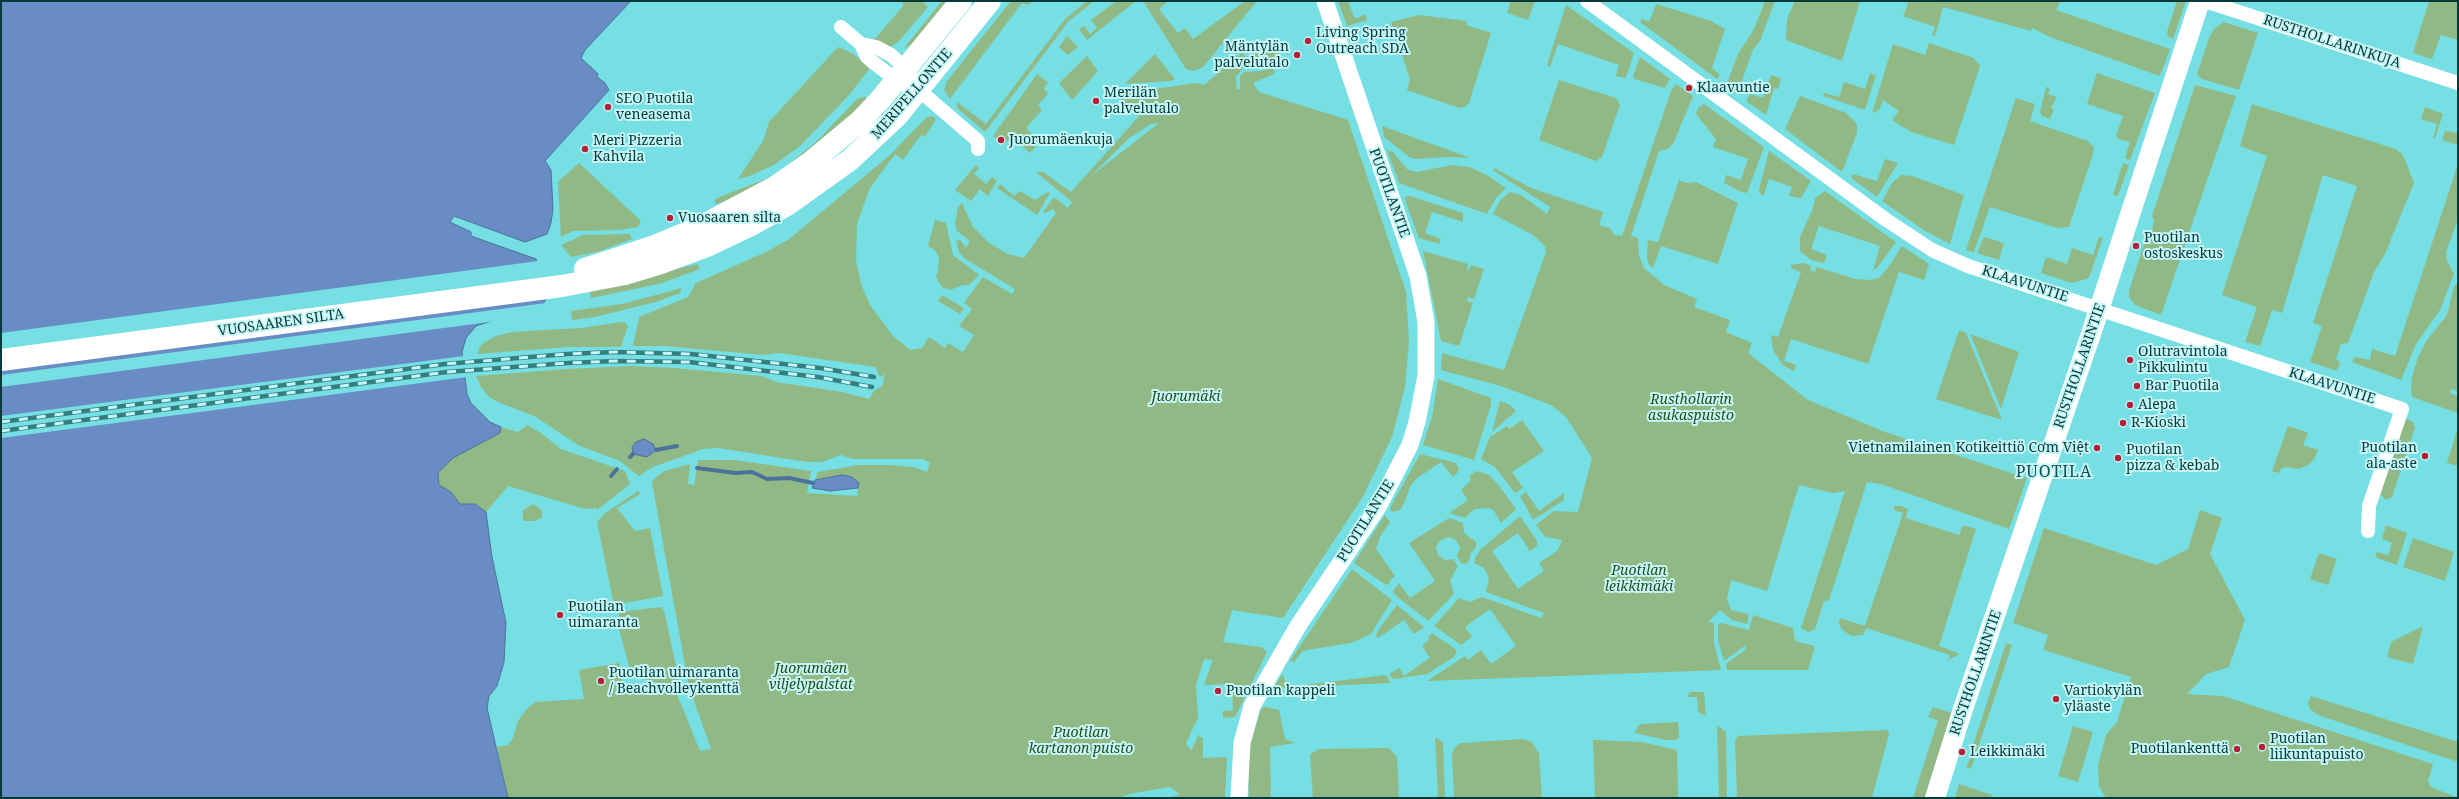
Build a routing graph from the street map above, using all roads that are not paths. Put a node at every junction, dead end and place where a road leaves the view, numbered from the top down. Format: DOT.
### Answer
graph roads {
  1 [pos="961,1"];
  2 [pos="990,1"];
  3 [pos="1325,1"];
  4 [pos="1587,1"];
  5 [pos="2200,1"];
  6 [pos="2205,1"];
  7 [pos="841,27"];
  8 [pos="902,76"];
  9 [pos="2458,83"];
  10 [pos="919,90"];
  11 [pos="978,145"];
  12 [pos="561,280"];
  13 [pos="2100,308"];
  14 [pos="1,347"];
  15 [pos="1,360"];
  16 [pos="2368,531"];
  17 [pos="1239,798"];
  18 [pos="1935,798"];
  1 -- 8 [label="main road, MERIPELLONTIE"];
  2 -- 10 [label="main road, MERIPELLONTIE"];
  3 -- 17 [label="street, PUOTILANTIE"];
  4 -- 13 [label="street, KLAAVUNTIE"];
  5 -- 13 [label="main road, RUSTHOLLARINTIE"];
  6 -- 9 [label="street, RUSTHOLLARINKUJA"];
  7 -- 8 [label="street"];
  8 -- 10 [label="street"];
  8 -- 12 [label="main road, MERIPELLONTIE"];
  10 -- 11 [label="street"];
  10 -- 12 [label="main road, MERIPELLONTIE"];
  12 -- 14 [label="main road, VUOSAAREN SILTA"];
  12 -- 15 [label="main road, VUOSAAREN SILTA"];
  13 -- 16 [label="street, KLAAVUNTIE"];
  13 -- 18 [label="main road, RUSTHOLLARINTIE"];
}
